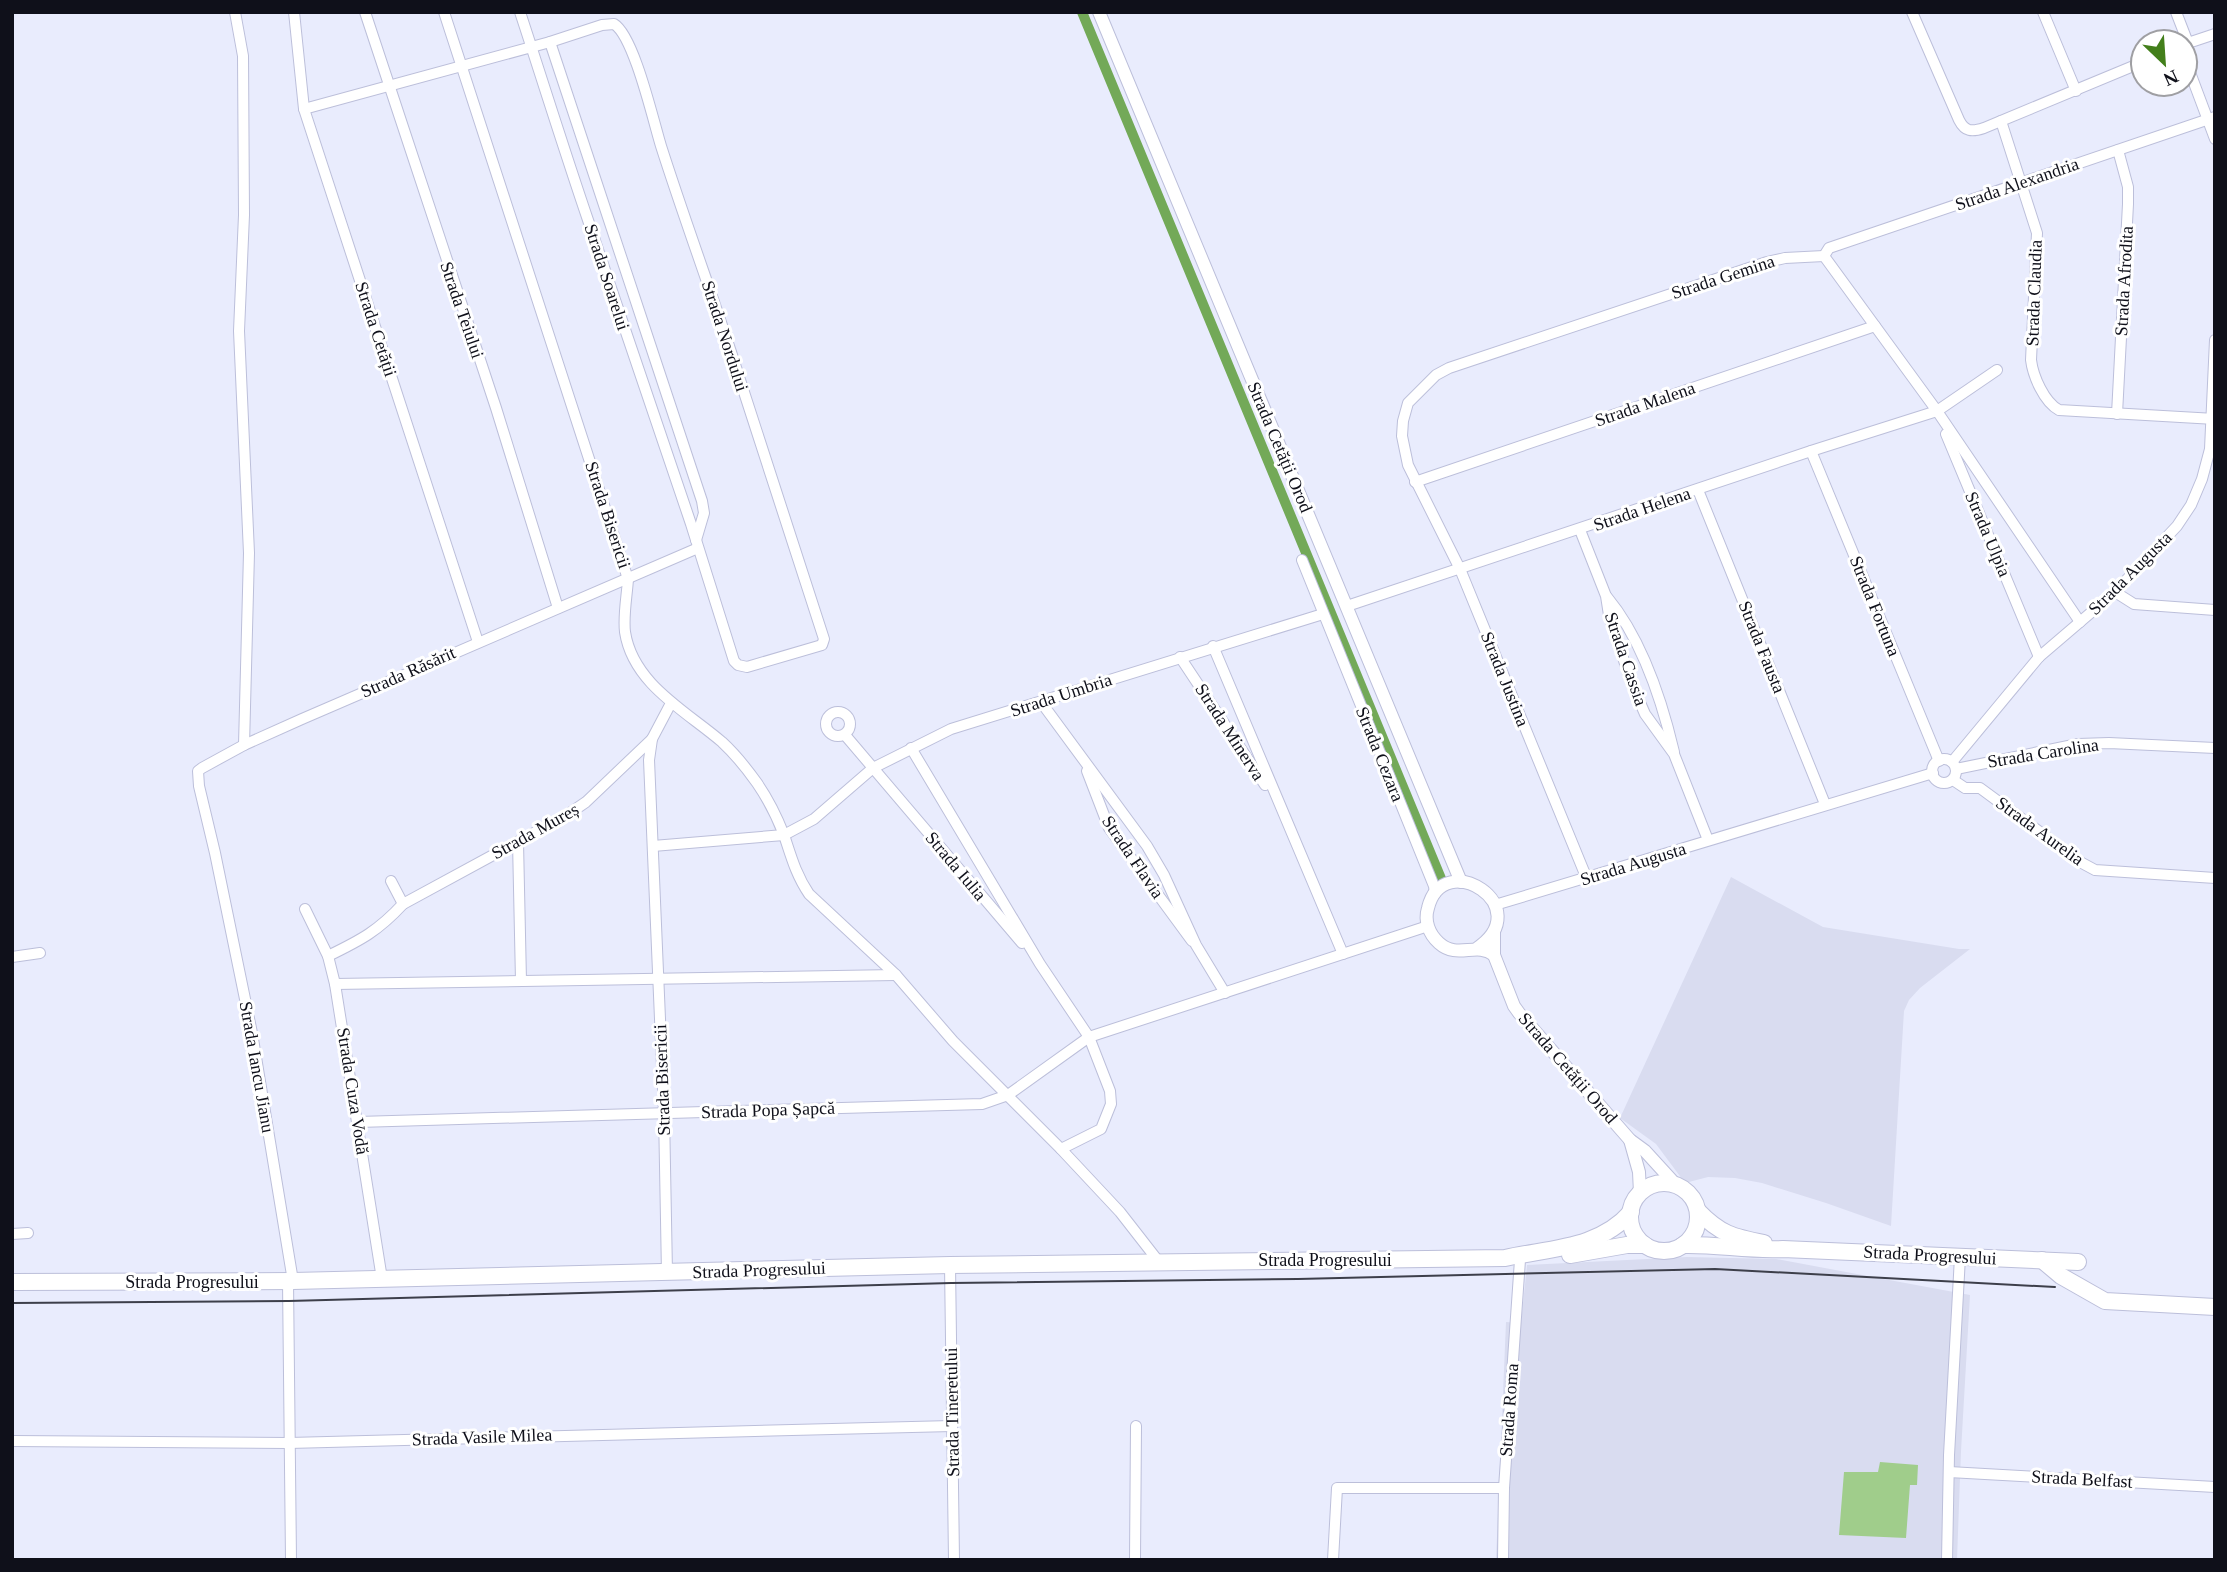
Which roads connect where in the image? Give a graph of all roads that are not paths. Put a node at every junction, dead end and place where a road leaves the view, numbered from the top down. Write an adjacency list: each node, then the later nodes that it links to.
1 (235, 12): 55 (street)
2 (294, 12): 16 (street, Strada Cetății)
3 (365, 12): 13 (street, Strada Teiului)
4 (444, 12): 11 (street, Strada Bisericii)
5 (520, 12): 10 (street, Strada Soarelui)
6 (1099, 12): 41 (street, Strada Cetății Orod)
7 (1912, 12): 18 (street)
8 (2043, 12): 15 (street)
9 (550, 42): 10 (street, Strada Nordului); 22 (street, Strada Soarelui); 50 (street, Strada Nordului)
10 (531, 46): 11 (street, Strada Nordului); 23 (street, Strada Soarelui)
11 (462, 64): 13 (street, Strada Nordului); 38 (street, Strada Bisericii)
12 (2129, 68): 15 (street)
13 (389, 86): 16 (street, Strada Nordului); 42 (street, Strada Teiului)
14 (2199, 90): 17 (street)
15 (2076, 91): 18 (street)
16 (304, 109): 46 (street, Strada Cetății)
17 (2212, 118): 19 (street); 20 (street, Strada Alexandria)
18 (2001, 121): 21 (street)
19 (2215, 139)
20 (2118, 150): 21 (street, Strada Alexandria); 29 (street, Strada Afrodita)
21 (2021, 183): 24 (street, Strada Alexandria); 29 (street, Strada Claudia)
22 (608, 216): 23 (street); 35 (street, Strada Soarelui)
23 (589, 223): 35 (street, Strada Soarelui)
24 (1824, 256): 25 (street); 32 (street, Strada Gemina)
25 (1874, 326): 28 (street); 32 (street, Strada Malena)
26 (2215, 340): 30 (street, Strada Augusta)
27 (1997, 370): 28 (street, Strada Helena)
28 (1937, 411): 31 (street, Strada Helena); 45 (street); 49 (street, Strada Ulpia)
29 (2117, 414): 30 (street, Strada Claudia)
30 (2213, 419): 39 (street, Strada Augusta)
31 (1811, 451): 33 (street, Strada Helena); 60 (street, Strada Fortuna)
32 (1415, 482): 37 (street, Strada Justina)
33 (1698, 489): 34 (street, Strada Helena); 64 (street, Strada Fausta)
34 (1580, 530): 37 (street, Strada Helena); 40 (street, Strada Cassia)
35 (697, 544): 38 (street, Strada Răsărit); 50 (street, Strada Soarelui)
36 (1302, 560): 44 (street, Strada Cezara)
37 (1460, 569): 41 (street, Strada Helena); 72 (street, Strada Justina)
38 (628, 579): 42 (street, Strada Răsărit); 52 (street, Strada Bisericii)
39 (2115, 592): 43 (street); 45 (street, Strada Augusta)
40 (1606, 596): 58 (street, Strada Cassia); 58 (street, Strada Cassia)
41 (1347, 607): 74 (street, Strada Cetății Orod)
42 (558, 608): 46 (street, Strada Răsărit)
43 (2215, 610)
44 (1323, 614): 47 (street); 75 (street, Strada Cezara)
45 (2080, 622): 49 (street, Strada Augusta)
46 (478, 642): 55 (street, Strada Răsărit)
47 (1213, 646): 48 (street, Strada Umbria); 65 (street, Strada Minerva)
48 (1180, 657): 51 (street, Strada Umbria); 65 (street, Strada Minerva)
49 (2039, 657): 62 (street, Strada Augusta)
50 (734, 661)
51 (1041, 702): 56 (street, Strada Umbria); 59 (street, Strada Flavia)
52 (671, 703): 54 (street, Strada Bisericii); 66 (street)
53 (845, 735): 61 (street, Strada Iulia)
54 (652, 738): 68 (street, Strada Mureș); 69 (street, Strada Bisericii)
55 (244, 745): 70 (street, Strada Răsărit)
56 (911, 748): 61 (street, Strada Umbria); 88 (street, Strada Iulia)
57 (2215, 748): 62 (street, Strada Carolina)
58 (1674, 754): 67 (street, Strada Cassia)
59 (1084, 761): 81 (street, Strada Flavia); 81 (street, Strada Flavia)
60 (1939, 761): 62 (street); 63 (street)
61 (873, 768): 66 (street, Strada Umbria); 88 (street, Strada Iulia)
62 (1953, 770): 63 (street); 71 (street, Strada Aurelia)
63 (1933, 773): 64 (street, Strada Augusta)
64 (1825, 804): 67 (street, Strada Augusta)
65 (1280, 808): 84 (street, Strada Minerva)
66 (783, 835): 69 (street); 89 (street)
67 (1708, 840): 72 (street, Strada Augusta)
68 (518, 842): 76 (street, Strada Mureș); 91 (street)
69 (653, 846): 90 (street, Strada Bisericii)
70 (215, 853): 117 (street, Strada Iancu Jianu)
71 (2215, 878)
72 (1587, 879): 77 (street, Strada Augusta)
73 (391, 881): 76 (street)
74 (1461, 882): 75 (street); 77 (street)
75 (1435, 894): 79 (street)
76 (403, 904): 85 (street, Strada Mureș)
77 (1495, 905): 80 (street, Strada Cetății Orod)
78 (305, 909): 85 (street, Strada Cuza Vodă)
79 (1428, 926): 82 (street); 84 (street)
80 (1494, 932): 82 (street); 86 (street, Strada Cetății Orod)
81 (1196, 945): 93 (street, Strada Flavia)
82 (1476, 949): 86 (street)
83 (40, 953): 87 (street)
84 (1343, 954): 93 (street)
85 (328, 956): 92 (street, Strada Cuza Vodă)
86 (1494, 956): 98 (street, Strada Cetății Orod)
87 (12, 957)
88 (1040, 964): 94 (street, Strada Iulia)
89 (896, 975): 90 (street); 95 (street)
90 (659, 979): 91 (street); 96 (street, Strada Bisericii)
91 (521, 981): 92 (street)
92 (335, 984): 97 (street, Strada Cuza Vodă)
93 (1225, 993): 94 (street)
94 (1089, 1037): 95 (street); 99 (street, Strada Iulia)
95 (1009, 1096): 96 (street, Strada Popa Șapcă); 99 (street)
96 (664, 1113): 97 (street, Strada Popa Șapcă); 115 (street, Strada Bisericii)
97 (358, 1122): 116 (street, Strada Cuza Vodă)
98 (1630, 1140): 100 (street, Strada Cetății Orod); 101 (street, Strada Cetății Orod)
99 (1061, 1149): 112 (street)
100 (1676, 1186): 101 (main road); 102 (main road)
101 (1640, 1193): 103 (main road)
102 (1698, 1211): 107 (main road); 108 (main road, Strada Progresului)
103 (1631, 1212): 106 (main road); 110 (main road, Strada Progresului)
104 (28, 1233): 105 (street)
105 (12, 1234)
106 (1645, 1245): 107 (main road); 110 (main road, Strada Progresului)
107 (1684, 1245): 108 (main road, Strada Progresului)
108 (1783, 1249): 109 (main road, Strada Progresului)
109 (1960, 1257): 111 (main road, Strada Progresului); 124 (street)
110 (1512, 1259): 112 (main road, Strada Progresului); 126 (street, Strada Roma)
111 (2042, 1260): 113 (main road, Strada Progresului); 119 (main road)
112 (1158, 1262): 114 (main road, Strada Progresului)
113 (2078, 1262)
114 (950, 1265): 115 (main road, Strada Progresului); 120 (street, Strada Tineretului)
115 (667, 1273): 116 (main road, Strada Progresului)
116 (382, 1279): 117 (main road, Strada Progresului)
117 (290, 1281): 118 (main road, Strada Progresului); 123 (street, Strada Iancu Jianu)
118 (12, 1282)
119 (2215, 1307)
120 (952, 1426): 123 (street, Strada Vasile Milea); 128 (street, Strada Tineretului)
121 (1136, 1426): 129 (street)
122 (12, 1441): 123 (street, Strada Vasile Milea)
123 (289, 1443): 127 (street, Strada Iancu Jianu)
124 (1949, 1472): 125 (street, Strada Belfast); 132 (street)
125 (2215, 1487)
126 (1504, 1488): 130 (street); 131 (street, Strada Roma)
127 (291, 1560)
128 (954, 1560)
129 (1135, 1560)
130 (1333, 1560)
131 (1503, 1560)
132 (1947, 1560)

